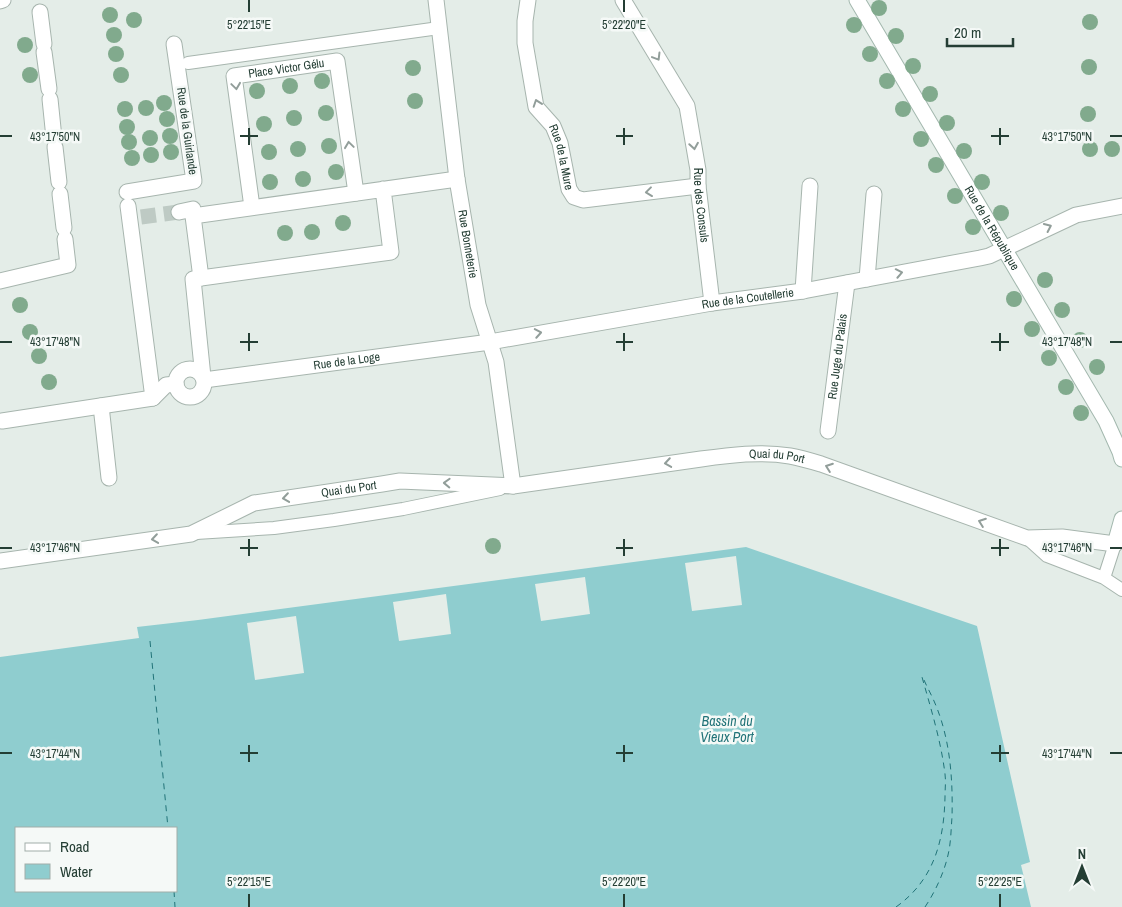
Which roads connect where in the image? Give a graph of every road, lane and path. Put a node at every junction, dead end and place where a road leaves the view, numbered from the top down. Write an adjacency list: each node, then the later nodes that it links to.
1 (436, 0): 6 (street, Rue Bonneterie)
2 (528, 0): 10 (street, Rue de la Mure, one-way to 2)
3 (623, 0): 10 (street, Rue des Consuls, one-way to 10)
4 (857, 0): 17 (street, Rue de la République)
5 (40, 12): 20 (street)
6 (439, 28): 8 (lane); 9 (street, Rue Bonneterie)
7 (174, 44): 8 (street, Rue de la Guirlande)
8 (183, 64): 27 (street, Rue de la Guirlande)
9 (457, 179): 12 (street); 24 (street, Rue Bonneterie)
10 (698, 186): 23 (street, Rue des Consuls)
11 (810, 186): 22 (street)
12 (383, 189): 13 (street); 18 (street)
13 (356, 193): 16 (street); 16 (street, Place Victor Gélu, one-way to 16)
14 (874, 194): 19 (street)
15 (1122, 206): 17 (street, Rue de la Coutellerie, one-way to 15)
16 (252, 207): 18 (street)
17 (1004, 248): 19 (street, Rue de la Coutellerie, one-way to 17); 31 (street, Rue de la République)
18 (202, 278): 25 (street)
19 (867, 279): 21 (street, Rue de la Coutellerie)
20 (0, 281)
21 (847, 283): 22 (street, Rue de la Coutellerie); 30 (street, Rue Juge du Palais)
22 (803, 291): 23 (street, Rue de la Coutellerie)
23 (712, 303): 24 (street, Rue de la Coutellerie, one-way to 23)
24 (490, 342): 25 (street, Rue de la Loge); 33 (street, Rue Bonneterie)
25 (204, 378): 26 (street, Rue de la Loge); 26 (street)
26 (176, 384): 27 (street, Rue de la Loge)
27 (153, 398): 28 (street, Rue de la Loge)
28 (101, 406): 29 (street, Rue de la Loge); 32 (street)
29 (2, 421)
30 (828, 431)
31 (1122, 459)
32 (109, 478)
33 (513, 486): 35 (lane, Quai du Port); 35 (street, Quai du Port, one-way to 35); 36 (street, Quai du Port, one-way to 33)
34 (1122, 519): 37 (street)
35 (191, 534): 38 (street, Quai du Port, one-way to 38)
36 (1028, 538): 37 (street, Quai du Port); 39 (lane, Quai du Port)
37 (1120, 547): 39 (lane)
38 (0, 561)
39 (1104, 578): 40 (lane, Quai du Port)
40 (1122, 590)

